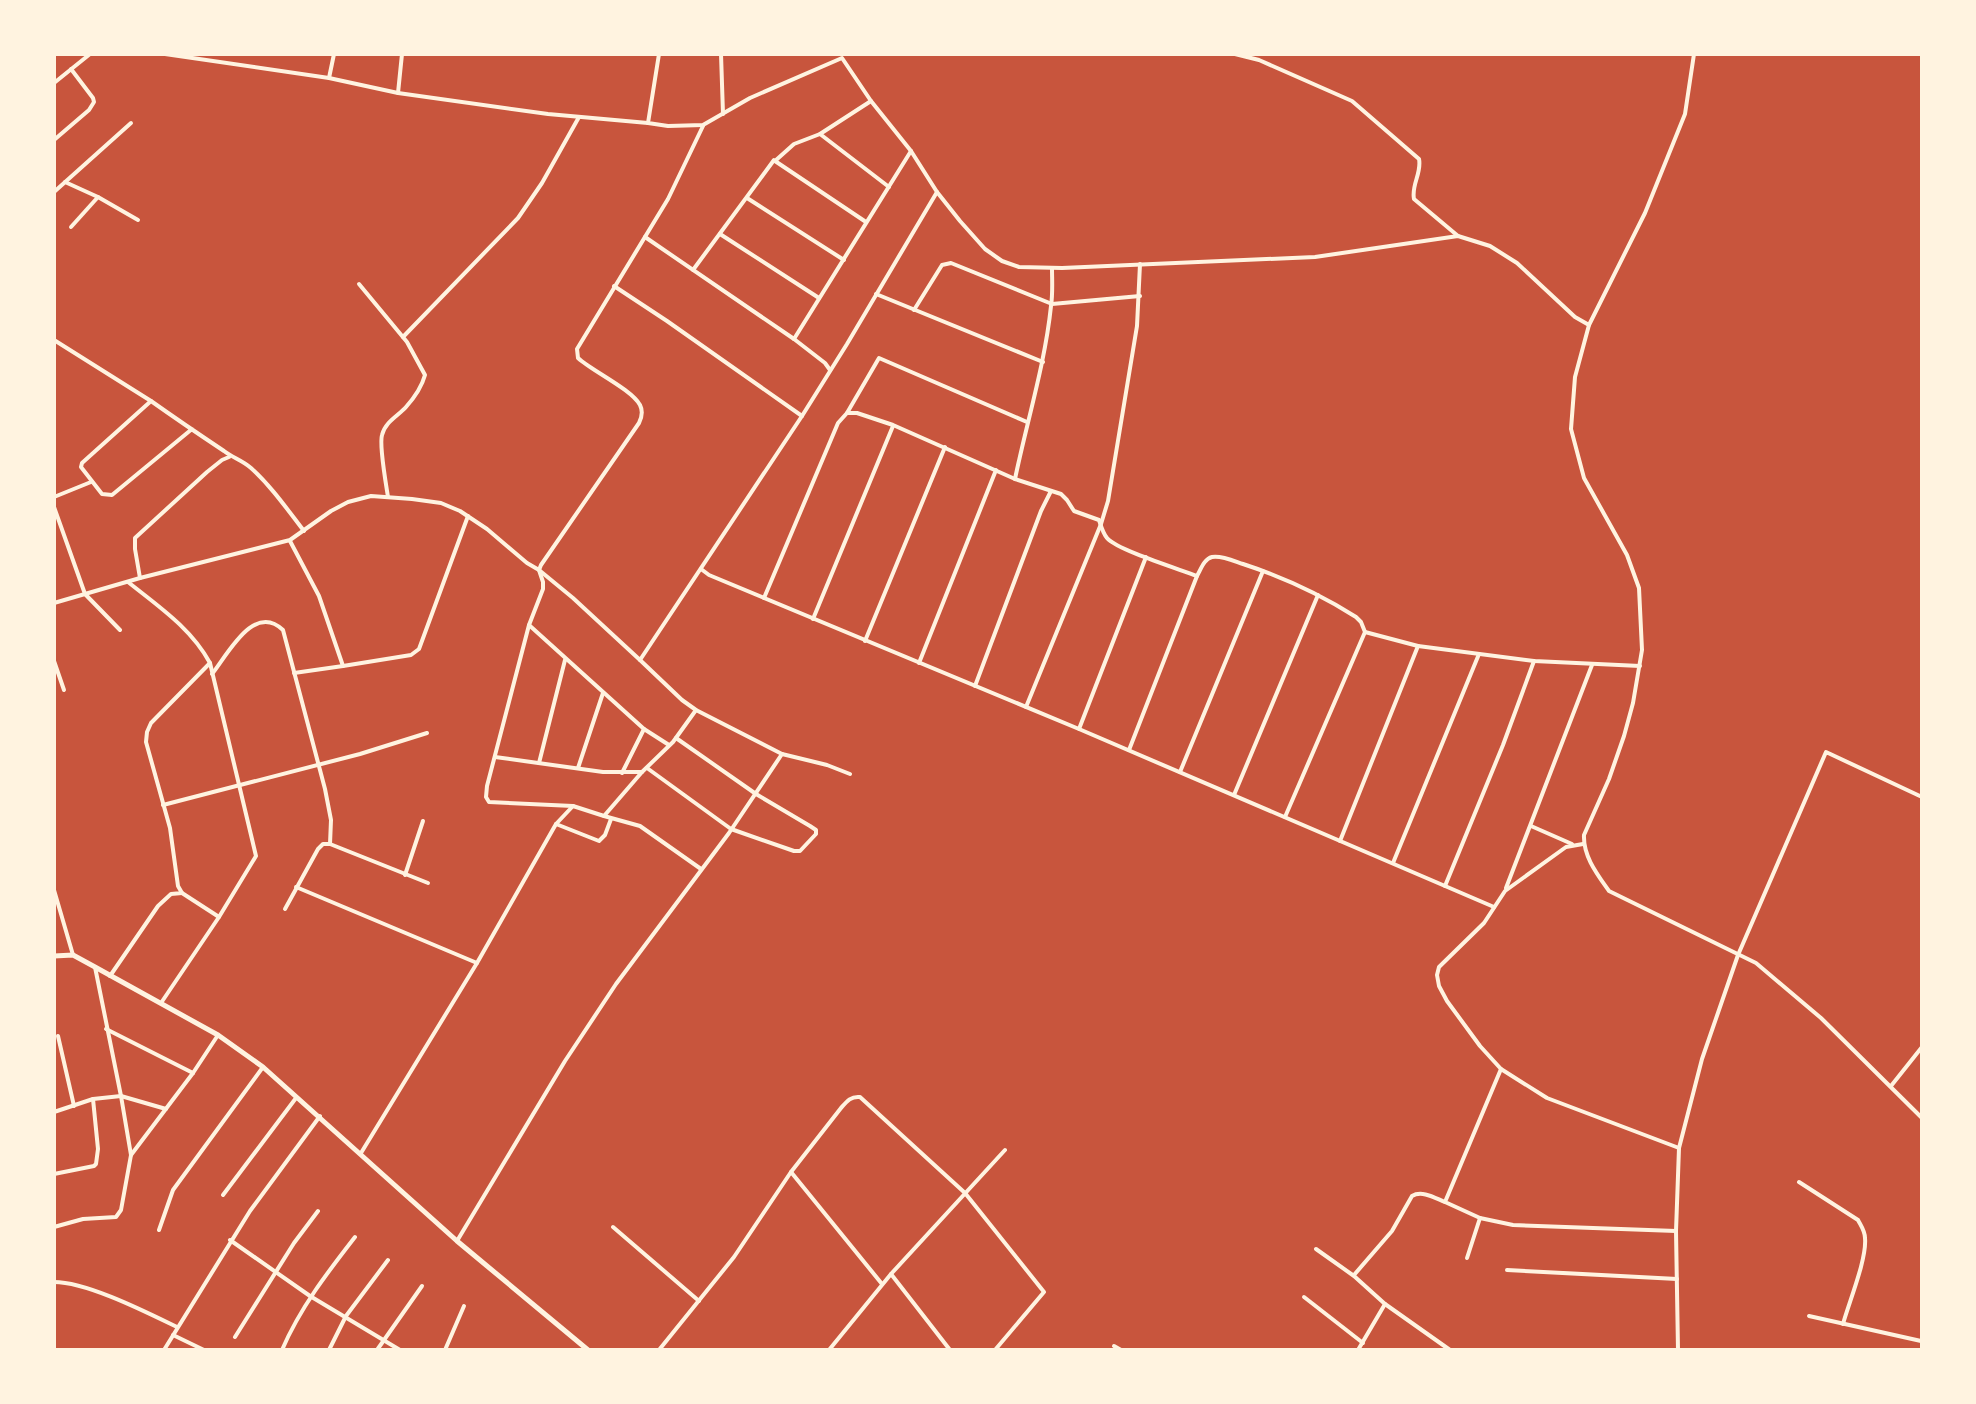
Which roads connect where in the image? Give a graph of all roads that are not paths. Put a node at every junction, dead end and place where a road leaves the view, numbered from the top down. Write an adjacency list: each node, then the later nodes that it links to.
1 (90, 54): 10 (street)
2 (165, 54): 11 (street)
3 (334, 54): 11 (street)
4 (402, 54): 13 (street)
5 (659, 54): 18 (street)
6 (721, 54): 15 (street)
7 (1235, 54): 34 (street)
8 (1694, 54): 47 (street)
9 (842, 56): 14 (street); 15 (street)
10 (71, 69): 12 (street); 21 (street)
11 (329, 78): 13 (street)
12 (54, 83)
13 (398, 93): 16 (street)
14 (871, 101): 20 (street); 22 (street)
15 (723, 114): 19 (street)
16 (579, 117): 18 (street); 48 (street)
17 (131, 123): 24 (street)
18 (648, 123): 19 (street)
19 (703, 125): 35 (street)
20 (820, 134): 23 (street); 25 (street)
21 (54, 140)
22 (911, 151): 25 (street); 27 (street)
23 (775, 161): 29 (street); 31 (street)
24 (65, 182): 26 (street); 28 (street)
25 (889, 187): 31 (street)
26 (54, 192)
27 (937, 192): 38 (street); 42 (street)
28 (98, 197): 30 (street); 32 (street)
29 (747, 198): 33 (street); 36 (street)
30 (138, 220)
31 (867, 223): 36 (street)
32 (71, 227)
33 (720, 234): 39 (street); 44 (street)
34 (1458, 236): 37 (street); 47 (street)
35 (645, 237): 39 (street); 41 (street)
36 (844, 260): 44 (street)
37 (1140, 264): 38 (street); 43 (street)
38 (1052, 268): 45 (street)
39 (693, 270): 49 (street)
40 (359, 284): 48 (street)
41 (614, 286): 55 (street); 74 (street)
42 (876, 294): 46 (street); 52 (street)
43 (1140, 296): 45 (street); 69 (street)
44 (820, 298): 49 (street)
45 (1052, 304): 46 (street); 51 (street)
46 (914, 310): 51 (street)
47 (1589, 325): 98 (street)
48 (403, 337): 66 (street)
49 (794, 339): 52 (street)
50 (54, 340): 53 (street)
51 (1043, 362): 56 (street)
52 (830, 370): 55 (street)
53 (151, 401): 58 (street); 63 (street)
54 (847, 413): 56 (street); 57 (street); 81 (street)
55 (802, 416): 73 (street)
56 (1027, 422): 62 (street)
57 (893, 425): 59 (street); 83 (street)
58 (192, 429): 60 (street); 63 (street)
59 (945, 447): 61 (street); 87 (street)
60 (232, 456): 70 (street); 77 (street)
61 (996, 470): 62 (street); 95 (street)
62 (1015, 479): 64 (street)
63 (91, 482): 65 (street)
64 (1051, 491): 69 (street); 101 (street)
65 (54, 497)
66 (388, 497): 68 (street); 70 (street)
67 (54, 507): 79 (street)
68 (468, 516): 74 (street); 97 (street)
69 (1101, 524): 72 (street); 104 (street)
70 (304, 531): 71 (street)
71 (290, 540): 77 (street); 97 (street)
72 (1146, 557): 76 (street); 107 (street)
73 (701, 569): 81 (street); 91 (street)
74 (539, 570): 84 (street); 91 (street)
75 (1263, 571): 76 (street); 80 (street); 118 (street)
76 (1197, 576): 111 (street)
77 (140, 578): 78 (street)
78 (128, 582): 79 (street); 94 (street)
79 (85, 594): 82 (street); 85 (street)
80 (1318, 595): 86 (street); 123 (street)
81 (764, 598): 83 (street)
82 (54, 603)
83 (813, 619): 87 (street)
84 (529, 625): 90 (street); 113 (street)
85 (120, 630)
86 (1365, 632): 88 (street); 128 (street)
87 (865, 641): 95 (street)
88 (1418, 646): 89 (street); 134 (street)
89 (1479, 654): 93 (street); 138 (street)
90 (565, 660): 103 (street); 114 (street)
91 (640, 660): 105 (street)
92 (54, 661): 102 (street)
93 (1534, 661): 96 (street); 142 (street)
94 (210, 663): 100 (street); 125 (street)
95 (919, 663): 101 (street)
96 (1592, 664): 98 (street); 132 (street)
97 (343, 666): 99 (street)
98 (1640, 666): 136 (street)
99 (294, 673): 100 (street); 115 (street)
100 (212, 674): 121 (street)
101 (975, 686): 104 (street)
102 (64, 690)
103 (603, 693): 106 (street); 116 (street)
104 (1026, 707): 107 (street)
105 (696, 710): 109 (street); 112 (street)
106 (644, 729): 110 (street); 119 (street)
107 (1079, 729): 111 (street)
108 (427, 733): 115 (street)
109 (676, 738): 110 (street); 122 (street)
110 (669, 745): 117 (street)
111 (1129, 750): 118 (street)
112 (782, 754): 120 (street); 122 (street)
113 (495, 757): 114 (street); 126 (street)
114 (539, 763): 116 (street)
115 (318, 765): 121 (street); 135 (street)
116 (578, 768): 119 (street)
117 (644, 770): 119 (street); 127 (street); 133 (street)
118 (1180, 772): 123 (street)
119 (622, 773)
120 (850, 774)
121 (238, 787): 125 (street); 149 (street)
122 (756, 794): 133 (street); 133 (street)
123 (1234, 795): 128 (street)
124 (1922, 797): 151 (street)
125 (163, 805): 146 (street)
126 (573, 806): 127 (street); 131 (street)
127 (604, 816): 129 (street)
128 (1285, 817): 134 (street)
129 (611, 819): 131 (street); 139 (street)
130 (423, 821): 140 (street)
131 (556, 824): 153 (street)
132 (1531, 826): 137 (street); 145 (street)
133 (731, 829): 139 (street)
134 (1340, 841): 138 (street)
135 (330, 844): 140 (street); 143 (street)
136 (1583, 844): 137 (street); 151 (street)
137 (1574, 845): 145 (street)
138 (1393, 863): 142 (street)
139 (701, 869): 191 (street)
140 (405, 875): 141 (street)
141 (428, 883)
142 (1445, 886): 147 (street)
143 (296, 887): 148 (street); 153 (street)
144 (54, 890): 150 (street)
145 (1505, 891): 147 (street)
146 (182, 893): 149 (street); 155 (street)
147 (1494, 907): 162 (street)
148 (285, 909)
149 (219, 917): 156 (street)
150 (73, 955): 152 (street); 154 (street)
151 (1738, 955): 164 (street); 173 (street)
152 (54, 956)
153 (477, 963): 175 (street)
154 (95, 967): 155 (street); 157 (street)
155 (110, 976): 156 (street)
156 (161, 1003): 158 (street)
157 (106, 1029): 163 (street); 165 (street)
158 (218, 1035): 161 (street); 163 (street)
159 (58, 1036): 168 (street)
160 (1922, 1047): 164 (street)
161 (263, 1067): 166 (street); 187 (street)
162 (1501, 1069): 173 (street); 182 (street)
163 (193, 1073): 169 (street)
164 (1891, 1086): 172 (street)
165 (121, 1096): 167 (street); 169 (street); 176 (street)
166 (296, 1097): 171 (street); 181 (street)
167 (93, 1099): 168 (street); 178 (street)
168 (74, 1106): 170 (street)
169 (166, 1109): 176 (street)
170 (54, 1112)
171 (320, 1116): 175 (street); 190 (street)
172 (1922, 1118)
173 (1679, 1148): 188 (street)
174 (1005, 1150): 180 (street)
175 (361, 1153): 191 (street)
176 (131, 1155): 185 (street)
177 (791, 1172): 180 (street); 201 (street); 205 (street)
178 (54, 1174)
179 (1799, 1182): 210 (street)
180 (965, 1193): 197 (street); 231 (street)
181 (223, 1195)
182 (1445, 1202): 184 (street); 198 (street)
183 (318, 1211): 196 (street)
184 (1480, 1218): 188 (street); 193 (street)
185 (54, 1227)
186 (613, 1227): 205 (street)
187 (159, 1230)
188 (1676, 1231): 199 (street)
189 (355, 1237): 203 (street)
190 (230, 1240): 196 (street); 211 (street)
191 (457, 1241): 217 (street)
192 (1316, 1249): 198 (street)
193 (1467, 1258)
194 (388, 1260): 208 (street)
195 (1507, 1270): 199 (street)
196 (276, 1271): 203 (street); 213 (street)
197 (891, 1274): 201 (street); 230 (street)
198 (1354, 1276): 206 (street)
199 (1677, 1279): 235 (street)
200 (54, 1282): 211 (street)
201 (882, 1284): 229 (street)
202 (422, 1286): 214 (street)
203 (310, 1296): 208 (street); 221 (street)
204 (1304, 1297): 216 (street)
205 (699, 1301): 228 (street)
206 (1385, 1304): 216 (street); 234 (street)
207 (464, 1306): 225 (street)
208 (346, 1316): 214 (street); 222 (street)
209 (1809, 1316): 210 (street)
210 (1843, 1324): 215 (street)
211 (177, 1327): 212 (street)
212 (173, 1335): 219 (street); 220 (street)
213 (235, 1337)
214 (383, 1340): 223 (street); 224 (street)
215 (1922, 1340): 236 (street)
216 (1363, 1343): 233 (street)
217 (581, 1344): 226 (street); 227 (street)
218 (1114, 1346): 232 (street)
219 (164, 1350)
220 (204, 1350)
221 (282, 1350)
222 (329, 1350)
223 (377, 1350)
224 (400, 1350)
225 (445, 1350)
226 (576, 1350)
227 (588, 1350)
228 (659, 1350)
229 (829, 1350)
230 (950, 1350)
231 (995, 1350)
232 (1121, 1350)
233 (1358, 1350)
234 (1450, 1350)
235 (1678, 1350)
236 (1918, 1350)

